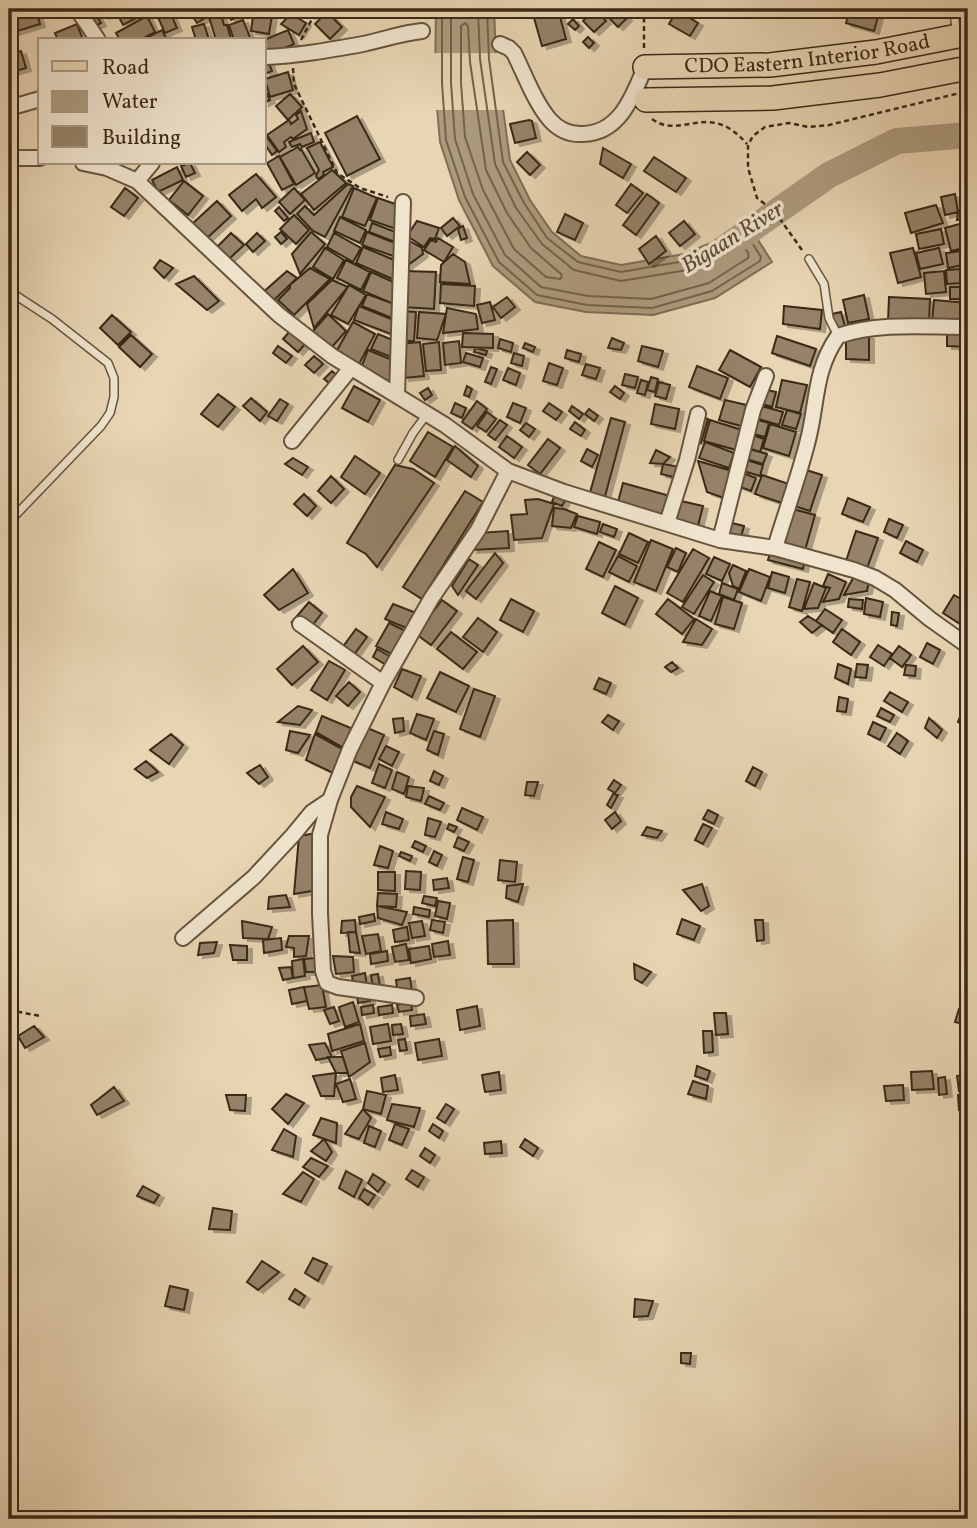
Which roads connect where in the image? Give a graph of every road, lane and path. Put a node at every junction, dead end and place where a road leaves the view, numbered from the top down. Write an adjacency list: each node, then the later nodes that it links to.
1 (77, 9): 8 (street)
2 (328, 9): 10 (path)
3 (644, 9): 5 (path)
4 (954, 9): 7 (lane)
5 (645, 27)
6 (422, 31): 10 (street)
7 (962, 36): 12 (main road, CDO Eastern Interior Road)
8 (97, 38)
9 (500, 44): 12 (street)
10 (292, 56): 11 (street); 24 (path)
11 (266, 57)
12 (645, 67)
13 (968, 68): 16 (main road, CDO Eastern Interior Road)
14 (968, 91): 18 (path)
15 (38, 100): 17 (street)
16 (646, 100): 18 (path)
17 (9, 108)
18 (748, 145): 25 (path)
19 (9, 158): 20 (street)
20 (38, 158)
21 (87, 164): 23 (street)
22 (151, 164): 23 (street)
23 (137, 181): 29 (street)
24 (403, 202): 31 (street)
25 (809, 258): 28 (lane)
26 (9, 291): 37 (lane)
27 (968, 327): 28 (street)
28 (838, 336): 40 (street)
29 (351, 368): 31 (street); 34 (street)
30 (766, 376): 39 (street)
31 (397, 396): 32 (street)
32 (427, 414): 35 (lane); 36 (street)
33 (698, 414): 38 (street)
34 (292, 441)
35 (398, 460)
36 (508, 471): 38 (street); 43 (street)
37 (9, 522)
38 (667, 523): 39 (street)
39 (720, 540): 40 (street)
40 (775, 548): 42 (street)
41 (300, 624): 43 (street)
42 (968, 646)
43 (383, 683): 44 (street)
44 (330, 800): 45 (street); 46 (street)
45 (183, 938)
46 (416, 998)
47 (9, 1010): 48 (path)
48 (40, 1016)

